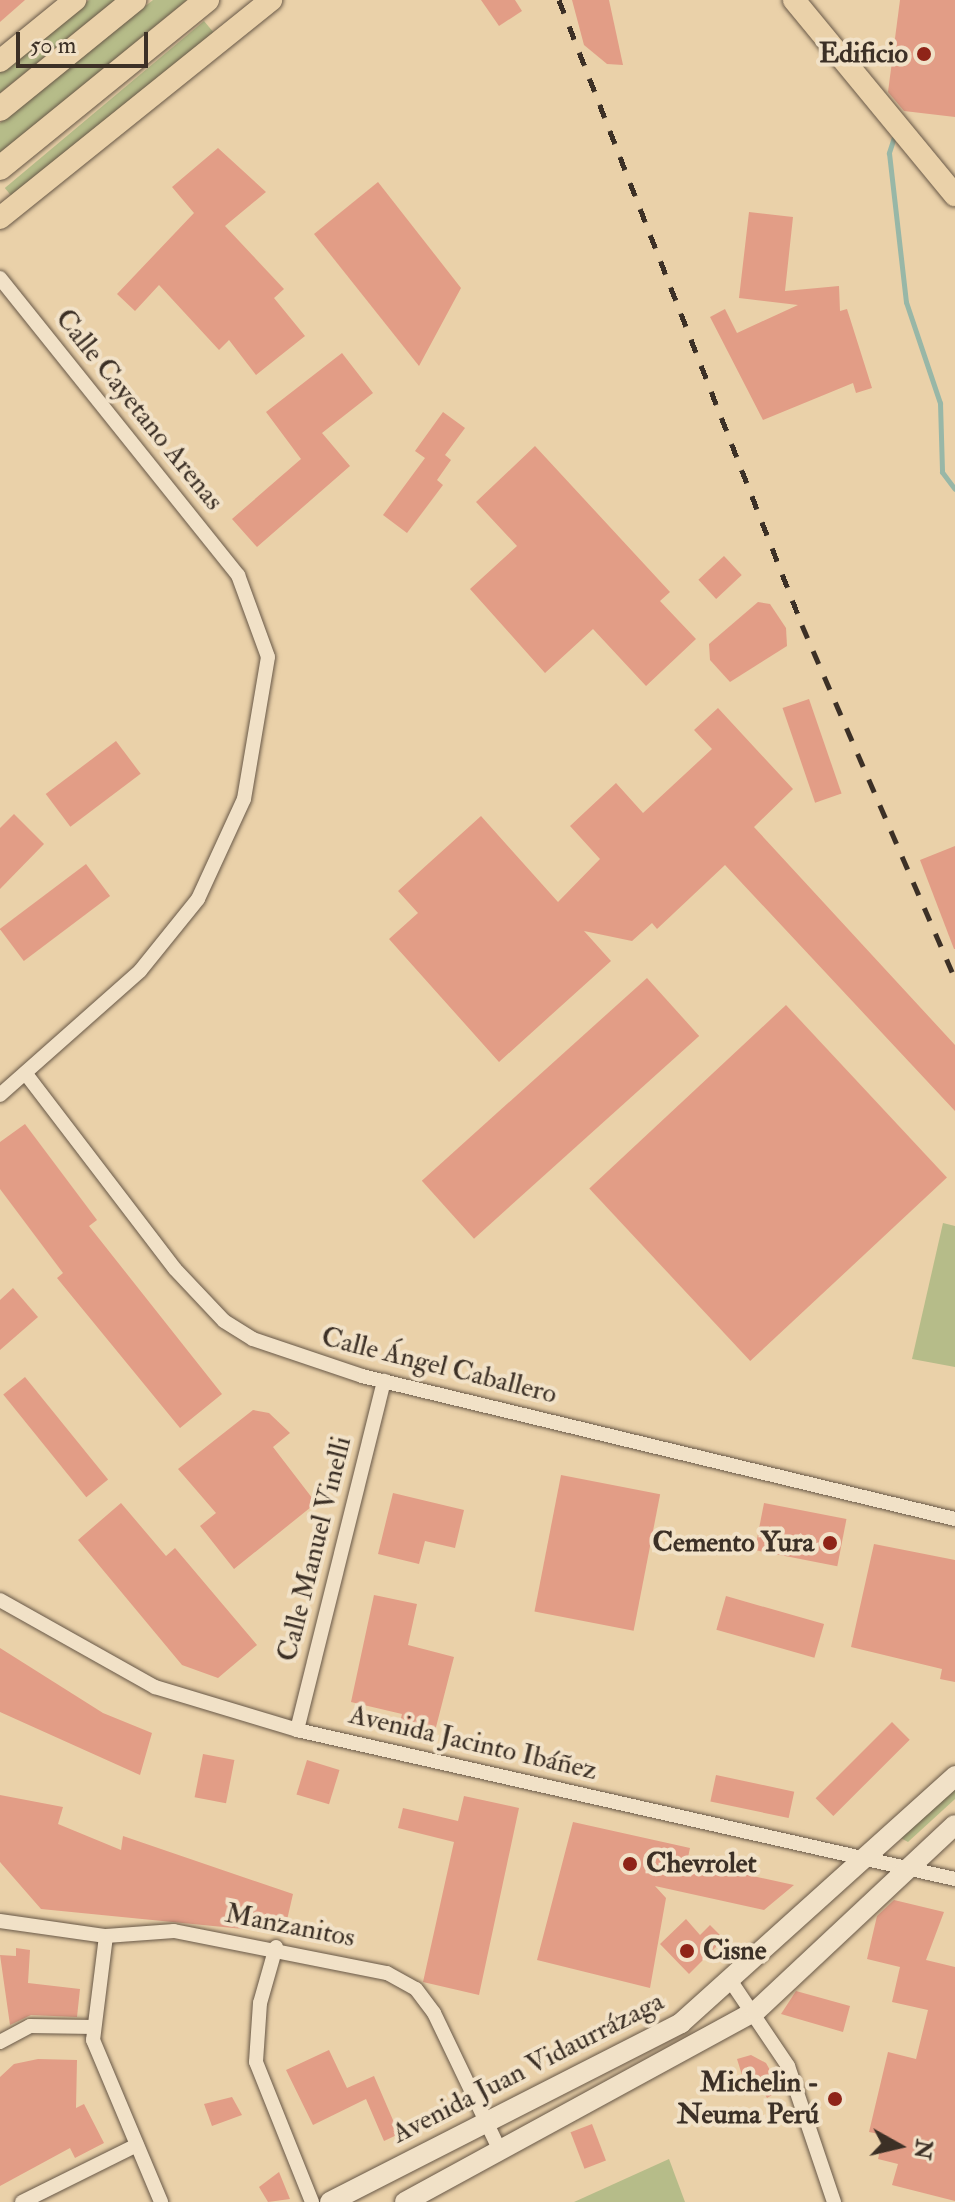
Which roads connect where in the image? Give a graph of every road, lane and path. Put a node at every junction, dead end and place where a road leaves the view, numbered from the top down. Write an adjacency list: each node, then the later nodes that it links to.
1 (75, 0): 6 (main road)
2 (134, 0): 7 (highway)
3 (207, 0): 8 (highway)
4 (271, 0): 10 (main road)
5 (794, 1): 9 (main road)
6 (0, 61)
7 (0, 109)
8 (0, 168)
9 (953, 193)
10 (0, 218)
11 (0, 278): 12 (street, Calle Cayetano Arenas)
12 (26, 1074): 13 (street, Calle Cayetano Arenas); 14 (street, Calle Ángel Caballero)
13 (0, 1095)
14 (384, 1381): 15 (street, Calle Ángel Caballero); 17 (street, Calle Manuel Vinelli)
15 (955, 1519)
16 (0, 1600): 17 (street, Avenida Jacinto Ibáñez)
17 (297, 1730): 20 (street, Avenida Jacinto Ibáñez)
18 (952, 1783): 20 (main road, Avenida Juan Vidaurrázaga)
19 (955, 1825): 21 (main road, Avenida Juan Vidaurrázaga)
20 (864, 1859): 21 (street, Avenida Jacinto Ibáñez); 26 (main road, Avenida Juan Vidaurrázaga)
21 (908, 1869): 22 (street, Avenida Jacinto Ibáñez); 27 (main road, Avenida Juan Vidaurrázaga)
22 (955, 1879)
23 (0, 1921): 24 (street, Manzanitos)
24 (106, 1936): 25 (street, Manzanitos); 28 (street)
25 (276, 1947): 30 (street, Manzanitos); 35 (street)
26 (730, 1980): 27 (street); 30 (main road, Avenida Juan Vidaurrázaga)
27 (756, 2011): 32 (main road, Avenida Juan Vidaurrázaga); 38 (street)
28 (94, 2027): 29 (street); 31 (street)
29 (0, 2042)
30 (489, 2121): 32 (street, Manzanitos); 36 (main road, Avenida Juan Vidaurrázaga)
31 (137, 2145): 33 (street); 34 (street)
32 (500, 2151): 37 (main road, Avenida Juan Vidaurrázaga)
33 (22, 2202)
34 (161, 2202)
35 (312, 2202)
36 (330, 2202)
37 (405, 2202)
38 (834, 2202)

